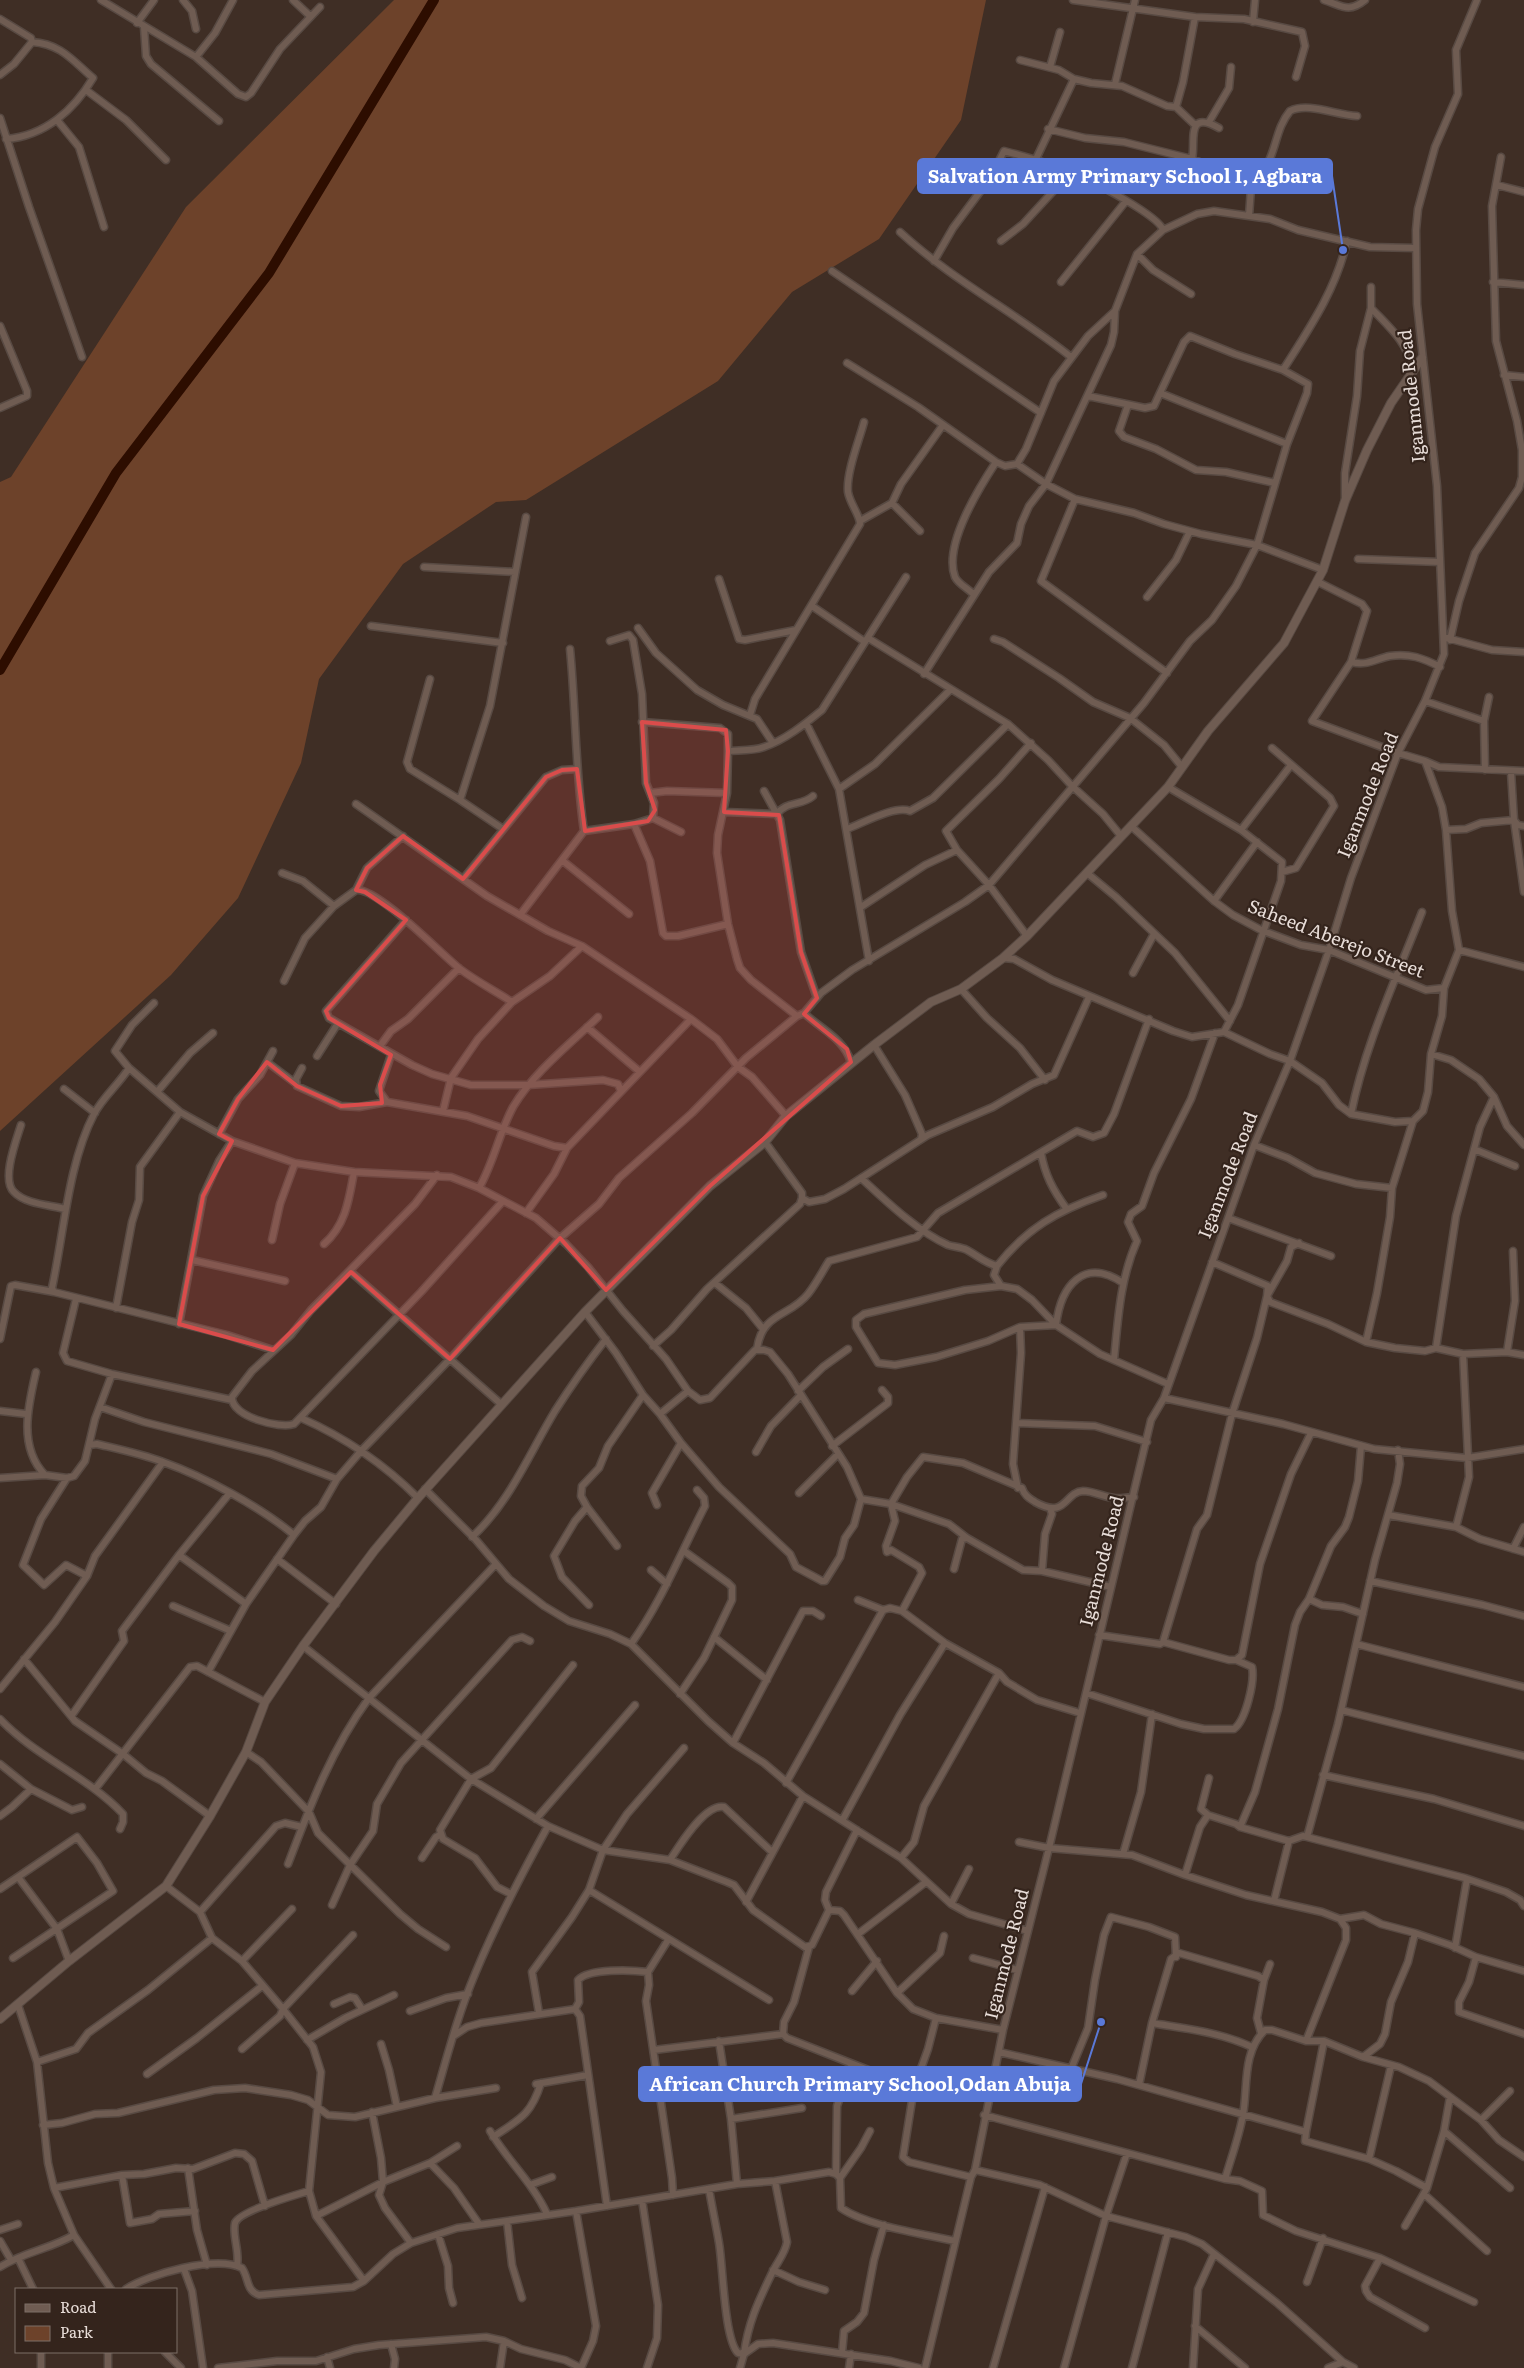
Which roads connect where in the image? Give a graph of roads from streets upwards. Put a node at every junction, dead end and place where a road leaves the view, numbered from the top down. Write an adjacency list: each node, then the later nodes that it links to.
1 (101, 0): 18 (street)
2 (154, 0): 18 (street)
3 (183, 0): 20 (street)
4 (233, 0): 23 (street)
5 (293, 0): 14 (street)
6 (1073, 0): 13 (street)
7 (1135, 0): 13 (street)
8 (1255, 0): 17 (street)
9 (1324, 0): 10 (street)
10 (1366, 0)
11 (1477, 0): 57 (street, Iganmode Road)
12 (320, 7): 14 (street)
13 (1134, 10): 15 (street); 30 (street)
14 (310, 16): 23 (street)
15 (1195, 17): 17 (street); 32 (street)
16 (0, 19): 22 (street)
17 (1254, 22): 28 (street)
18 (137, 23): 19 (street)
19 (144, 27): 23 (street); 36 (street)
20 (196, 28)
21 (1060, 32): 25 (street)
22 (32, 42): 27 (street); 31 (street)
23 (196, 57)
24 (1020, 60): 25 (street)
25 (1050, 67): 29 (street)
26 (1231, 67): 37 (street)
27 (0, 76)
28 (1296, 77)
29 (1074, 79): 30 (street); 40 (street)
30 (1115, 84): 32 (street)
31 (86, 90): 35 (street); 44 (street)
32 (1176, 107): 38 (street)
33 (1357, 116): 47 (street)
34 (0, 118): 41 (street)
35 (57, 120): 41 (street); 52 (street)
36 (219, 121)
37 (1210, 122): 38 (street); 39 (street)
38 (1196, 126): 43 (street)
39 (1219, 128)
40 (1048, 129): 43 (street); 45 (street)
41 (6, 139): 70 (street)
42 (1501, 157): 48 (street)
43 (1192, 159): 47 (street)
44 (166, 160)
45 (1035, 160): 46 (street); 59 (street)
46 (1071, 172): 50 (street); 55 (street)
47 (1252, 174): 51 (street)
48 (1497, 185): 49 (street); 62 (street)
49 (1524, 192)
50 (1126, 201): 53 (street); 61 (street)
51 (1249, 216): 53 (street); 56 (street)
52 (104, 227)
53 (1163, 230): 58 (street)
54 (900, 232): 59 (street)
55 (1001, 241)
56 (1347, 241): 57 (street); 74 (street)
57 (1415, 248): 72 (street, Iganmode Road)
58 (1137, 254): 65 (street); 67 (street)
59 (934, 260): 71 (street)
60 (832, 271): 82 (street)
61 (1061, 282)
62 (1493, 282): 63 (street); 76 (street)
63 (1524, 285)
64 (1371, 287): 66 (street)
65 (1191, 294)
66 (1371, 308): 75 (street); 91 (street)
67 (1115, 311): 71 (street); 79 (street)
68 (0, 326): 69 (street)
69 (1, 334): 81 (street)
70 (82, 357)
71 (1071, 357): 82 (street)
72 (1422, 358): 75 (street); 99 (street, Iganmode Road)
73 (847, 363): 84 (street)
74 (1283, 370): 78 (street); 85 (street)
75 (1414, 370): 91 (street)
76 (1504, 375): 77 (street); 112 (street)
77 (1524, 377)
78 (1160, 393): 80 (street); 85 (street)
79 (1088, 396): 80 (street); 89 (street)
80 (1128, 405): 88 (street)
81 (0, 408)
82 (1041, 413): 87 (street)
83 (864, 422): 94 (street)
84 (943, 425): 86 (street); 92 (street)
85 (1287, 444): 88 (street)
86 (996, 462): 87 (street); 106 (street)
87 (1017, 464): 89 (street)
88 (1275, 483): 97 (street)
89 (1046, 484): 90 (street); 106 (street)
90 (1074, 499): 96 (street); 121 (street)
91 (1345, 501): 101 (street)
92 (892, 503): 94 (street); 95 (street)
93 (526, 517): 102 (street)
94 (860, 521): 108 (street)
95 (920, 531)
96 (1190, 531): 97 (street); 107 (street)
97 (1257, 545): 101 (street); 121 (street)
98 (1358, 559): 99 (street)
99 (1440, 562): 112 (street, Iganmode Road)
100 (424, 567): 102 (street)
101 (1324, 570): 105 (street)
102 (515, 572): 116 (street)
103 (906, 577): 114 (street)
104 (719, 579): 111 (street)
105 (1318, 582): 119 (street); 140 (street)
106 (974, 596): 122 (street)
107 (1147, 597)
108 (812, 606): 111 (street); 114 (street)
109 (371, 626): 116 (street)
110 (638, 628): 127 (street)
111 (796, 630): 127 (street)
112 (1447, 638): 118 (street); 120 (street, Iganmode Road)
113 (994, 639): 128 (street)
114 (867, 640): 122 (street); 131 (street)
115 (610, 641): 130 (street)
116 (503, 643): 152 (street)
117 (570, 649): 141 (street)
118 (1524, 652)
119 (1350, 662): 120 (street); 137 (street)
120 (1440, 667): 126 (street, Iganmode Road)
121 (1167, 673): 128 (street)
122 (924, 674): 124 (street)
123 (430, 679): 152 (street)
124 (950, 690): 132 (street); 147 (street)
125 (1488, 697): 129 (street)
126 (1425, 701): 129 (street); 137 (street, Iganmode Road)
127 (750, 715): 133 (street)
128 (1130, 718): 140 (street); 145 (street)
129 (1484, 721): 142 (street)
130 (642, 722): 136 (street); 149 (street)
131 (806, 723): 133 (street); 147 (street)
132 (1008, 724): 134 (street); 162 (street)
133 (773, 743): 136 (street)
134 (1031, 743): 145 (street); 170 (street)
135 (1272, 748): 139 (street)
136 (728, 751): 150 (street)
137 (1398, 753): 138 (street); 193 (street, Iganmode Road)
138 (1425, 761): 142 (street); 164 (street)
139 (1291, 765): 163 (street); 173 (street)
140 (1182, 768): 146 (street)
141 (577, 769): 161 (street); 165 (street)
142 (1485, 770): 143 (street)
143 (1510, 772): 144 (street); 157 (street)
144 (1524, 772)
145 (1072, 786): 168 (street); 178 (street)
146 (1168, 787): 159 (street); 163 (street)
147 (839, 789): 162 (street)
148 (764, 791): 155 (street)
149 (650, 793): 150 (street); 156 (street)
150 (727, 793): 154 (street)
151 (813, 796): 155 (street)
152 (460, 800): 161 (street)
153 (356, 804): 167 (street)
154 (724, 812): 155 (street); 188 (street)
155 (777, 814): 205 (street)
156 (653, 818): 158 (street); 166 (street)
157 (1514, 820): 160 (street); 164 (street); 180 (street)
158 (634, 824): 165 (street); 188 (street)
159 (1131, 826): 168 (street); 181 (street, Saheed Aberejo Street)
160 (1524, 826)
161 (503, 829): 177 (street)
162 (847, 829): 183 (street)
163 (1241, 830): 169 (street)
164 (1446, 830): 194 (street)
165 (584, 831): 171 (street)
166 (681, 832)
167 (403, 836): 177 (street); 179 (street)
168 (1121, 836): 176 (street)
169 (1257, 842): 172 (street); 181 (street)
170 (958, 850): 178 (street); 183 (street)
171 (563, 861): 185 (street); 186 (street)
172 (1282, 862): 173 (street); 174 (street)
173 (1292, 870): 174 (street)
174 (1282, 872): 189 (street)
175 (282, 873): 182 (street)
176 (1087, 873): 190 (street); 191 (street)
177 (462, 879): 186 (street)
178 (989, 884): 191 (street); 196 (street)
179 (356, 890): 182 (street); 187 (street)
180 (1524, 892)
181 (1214, 901): 189 (street, Saheed Aberejo Street)
182 (334, 906): 201 (street)
183 (860, 907): 196 (street)
184 (1422, 912): 200 (street)
185 (629, 914)
186 (520, 915): 192 (street)
187 (406, 920): 198 (street); 214 (street)
188 (728, 924): 209 (street)
189 (1263, 931): 193 (street, Saheed Aberejo Street); 213 (street)
190 (1154, 934): 199 (street); 213 (street)
191 (1027, 936): 195 (street)
192 (582, 946): 206 (street); 211 (street)
193 (1329, 950): 200 (street, Saheed Aberejo Street); 225 (street, Iganmode Road)
194 (1459, 950): 197 (street); 202 (street)
195 (1003, 958): 203 (street); 204 (street)
196 (869, 961): 205 (street)
197 (1524, 967)
198 (459, 968): 206 (street); 220 (street)
199 (1133, 973)
200 (1396, 978): 202 (street, Saheed Aberejo Street); 244 (street)
201 (284, 981)
202 (1444, 988): 222 (street)
203 (961, 989): 219 (street); 233 (street)
204 (1090, 997): 212 (street); 233 (street)
205 (817, 998): 208 (street)
206 (512, 1002): 232 (street)
207 (154, 1004): 229 (street)
208 (804, 1014): 209 (street); 227 (street)
209 (797, 1016): 228 (street)
210 (598, 1017): 215 (street)
211 (691, 1019): 228 (street); 231 (street)
212 (1148, 1019): 218 (street); 257 (street)
213 (1230, 1021): 216 (street)
214 (338, 1022): 220 (street); 224 (street)
215 (587, 1027): 231 (street); 235 (street)
216 (1224, 1032): 218 (street); 225 (street)
217 (213, 1033): 238 (street)
218 (1215, 1034): 285 (street)
219 (874, 1045): 227 (street); 250 (street)
220 (380, 1046): 223 (street)
221 (273, 1051): 226 (street)
222 (1431, 1054): 239 (street); 246 (street)
223 (391, 1055): 232 (street); 240 (street)
224 (317, 1056)
225 (1290, 1060): 244 (street); 253 (street, Iganmode Road)
226 (267, 1062): 234 (street); 249 (street)
227 (851, 1062): 245 (street)
228 (738, 1067): 245 (street); 273 (street)
229 (129, 1068): 238 (street); 243 (street)
230 (302, 1068): 234 (street)
231 (640, 1072): 237 (street)
232 (451, 1078): 235 (street); 241 (street)
233 (1045, 1080): 250 (street)
234 (295, 1083): 240 (street)
235 (528, 1085): 237 (street); 248 (street)
236 (64, 1089): 243 (street)
237 (620, 1091): 255 (street)
238 (158, 1092): 242 (street)
239 (1494, 1097): 254 (street); 256 (street)
240 (387, 1102): 241 (street)
241 (443, 1111): 248 (street)
242 (180, 1112): 249 (street); 291 (street)
243 (95, 1113): 269 (street)
244 (1351, 1114): 246 (street)
245 (786, 1116): 252 (street)
246 (1413, 1120): 264 (street)
247 (20, 1125): 269 (street)
248 (503, 1127): 255 (street); 263 (street)
249 (219, 1134): 251 (street)
250 (921, 1139): 262 (street)
251 (232, 1141): 258 (street); 279 (street)
252 (765, 1142): 266 (street); 287 (street)
253 (1254, 1145): 264 (street); 271 (street, Iganmode Road)
254 (1524, 1145)
255 (567, 1148): 270 (street)
256 (1474, 1149): 259 (street); 302 (street)
257 (1041, 1153): 268 (street); 272 (street)
258 (295, 1163): 260 (street); 274 (street)
259 (1514, 1166)
260 (354, 1172): 261 (street); 276 (street)
261 (437, 1175): 263 (street); 282 (street)
262 (861, 1178): 266 (street); 272 (street)
263 (479, 1188): 267 (street)
264 (1392, 1188): 300 (street)
265 (1103, 1195): 268 (street)
266 (802, 1198): 284 (street)
267 (503, 1201): 270 (street); 293 (street)
268 (1066, 1208): 281 (street)
269 (65, 1209): 288 (street)
270 (526, 1213): 273 (street)
271 (1228, 1218): 275 (street); 280 (street, Iganmode Road)
272 (924, 1229): 281 (street); 297 (street)
273 (559, 1239): 287 (street); 309 (street)
274 (272, 1240)
275 (1299, 1243): 278 (street); 289 (street)
276 (324, 1244)
277 (1513, 1250): 306 (street)
278 (1331, 1256)
279 (192, 1260): 283 (street); 294 (street)
280 (1212, 1262): 289 (street); 313 (street, Iganmode Road)
281 (997, 1266): 286 (street)
282 (351, 1272): 293 (street); 305 (street)
283 (285, 1281)
284 (715, 1283): 297 (street); 301 (street)
285 (1123, 1283): 295 (street); 310 (street)
286 (1001, 1286): 295 (street); 296 (street)
287 (606, 1290): 292 (street); 301 (street)
288 (54, 1292): 290 (street); 298 (street)
289 (1267, 1296): 300 (street); 325 (street)
290 (76, 1299): 291 (street); 312 (street)
291 (116, 1308): 294 (street)
292 (585, 1312): 299 (street); 320 (street)
293 (400, 1314): 309 (street); 326 (street)
294 (179, 1324): 305 (street)
295 (1056, 1325): 296 (street); 310 (street)
296 (1020, 1327): 327 (street)
297 (763, 1329): 303 (street)
298 (0, 1339)
299 (606, 1339): 317 (street); 361 (street)
300 (1366, 1342): 302 (street)
301 (653, 1346): 315 (street)
302 (1436, 1348): 307 (street)
303 (757, 1349): 315 (street); 316 (street)
304 (848, 1349): 316 (street)
305 (273, 1350): 319 (street)
306 (1507, 1352): 307 (street); 308 (street)
307 (1463, 1354): 339 (street)
308 (1524, 1355)
309 (450, 1359): 320 (street); 336 (street)
310 (1114, 1360): 313 (street)
311 (36, 1372): 323 (street)
312 (112, 1374): 319 (street); 321 (street)
313 (1168, 1384): 318 (street, Iganmode Road)
314 (882, 1390): 332 (street)
315 (688, 1391): 324 (street)
316 (800, 1393): 332 (street); 337 (street)
317 (643, 1395): 324 (street); 355 (street)
318 (1164, 1398): 325 (street); 329 (street, Iganmode Road)
319 (232, 1400): 326 (street)
320 (501, 1404): 346 (street)
321 (100, 1407): 331 (street); 344 (street)
322 (0, 1411): 323 (street)
323 (26, 1414): 341 (street)
324 (660, 1414): 330 (street)
325 (1232, 1414): 328 (street); 392 (street)
326 (301, 1418): 336 (street)
327 (1017, 1423): 329 (street); 345 (street)
328 (1311, 1433): 333 (street); 398 (street)
329 (1147, 1442): 350 (street, Iganmode Road)
330 (680, 1443): 352 (street); 354 (street)
331 (89, 1445): 340 (street); 343 (street)
332 (832, 1446): 338 (street)
333 (1361, 1446): 335 (street); 377 (street)
334 (1524, 1449): 339 (street)
335 (1398, 1450): 339 (street); 357 (street)
336 (361, 1452): 344 (street); 351 (street)
337 (756, 1452)
338 (838, 1454): 348 (street); 352 (street)
339 (1467, 1458): 358 (street)
340 (163, 1462): 349 (street); 373 (street)
341 (45, 1475): 342 (street); 343 (street)
342 (0, 1478)
343 (67, 1478): 373 (street)
344 (337, 1479): 360 (street)
345 (1018, 1488): 353 (street); 356 (street)
346 (426, 1490): 351 (street); 361 (street)
347 (697, 1490): 365 (street)
348 (799, 1493)
349 (229, 1494): 360 (street); 367 (street)
350 (1134, 1496): 356 (street); 376 (street, Iganmode Road)
351 (418, 1498): 380 (street)
352 (861, 1499): 353 (street)
353 (891, 1504): 362 (street); 384 (street)
354 (657, 1505)
355 (587, 1507): 363 (street); 381 (street)
356 (1050, 1508): 372 (street)
357 (1388, 1515): 358 (street); 374 (street)
358 (1456, 1527): 364 (street)
359 (1524, 1527): 364 (street)
360 (294, 1535): 368 (street)
361 (472, 1537): 369 (street)
362 (967, 1538): 370 (street); 372 (street)
363 (616, 1546)
364 (1513, 1549): 366 (street)
365 (684, 1551): 375 (street); 390 (street)
366 (1524, 1552)
367 (179, 1555): 379 (street); 413 (street)
368 (277, 1559): 379 (street); 380 (street)
369 (495, 1565): 394 (street); 407 (street)
370 (954, 1569)
371 (651, 1570): 375 (street)
372 (1042, 1571): 376 (street)
373 (87, 1576): 397 (street)
374 (1370, 1581): 385 (street); 387 (street)
375 (667, 1584): 394 (street)
376 (1111, 1587): 389 (street, Iganmode Road)
377 (1309, 1599): 385 (street); 439 (street)
378 (858, 1600): 383 (street)
379 (246, 1604): 388 (street)
380 (336, 1604): 396 (street)
381 (589, 1605)
382 (173, 1606): 388 (street)
383 (883, 1610): 384 (street); 425 (street)
384 (902, 1611): 393 (street)
385 (1363, 1614): 395 (street)
386 (821, 1616): 402 (street)
387 (1524, 1616)
388 (231, 1631): 400 (street)
389 (1099, 1635): 392 (street); 405 (street, Iganmode Road)
390 (714, 1637): 402 (street); 406 (street)
391 (530, 1641): 415 (street)
392 (1163, 1642): 398 (street)
393 (945, 1643): 401 (street); 435 (street)
394 (632, 1644): 406 (street)
395 (1356, 1644): 403 (street); 410 (street)
396 (303, 1646): 407 (street); 408 (street)
397 (24, 1659): 404 (street); 413 (street)
398 (1236, 1660): 412 (street)
399 (573, 1665): 423 (street)
400 (208, 1672): 408 (street); 419 (street)
401 (999, 1673): 411 (street); 451 (street)
402 (767, 1680): 416 (street)
403 (1524, 1687)
404 (0, 1689)
405 (1086, 1693): 411 (street, Iganmode Road); 412 (street)
406 (680, 1694): 416 (street)
407 (369, 1698): 415 (street); 430 (street)
408 (264, 1702): 418 (street)
409 (635, 1705): 434 (street)
410 (1341, 1710): 420 (street); 422 (street)
411 (1080, 1714): 446 (street, Iganmode Road)
412 (1152, 1714): 449 (street)
413 (72, 1715): 419 (street)
414 (0, 1719): 426 (street)
415 (422, 1742): 423 (street); 454 (street)
416 (733, 1743): 425 (street)
417 (684, 1748): 447 (street)
418 (246, 1752): 430 (street); 433 (street)
419 (123, 1754): 426 (street); 433 (street)
420 (1524, 1756)
421 (0, 1764): 427 (street)
422 (1323, 1775): 437 (street); 443 (street)
423 (471, 1778): 434 (street); 442 (street)
424 (1209, 1778): 431 (street)
425 (786, 1783): 428 (street)
426 (96, 1788): 440 (street)
427 (31, 1789): 429 (street); 432 (street)
428 (803, 1796): 435 (street); 448 (street)
429 (82, 1807)
430 (309, 1812): 438 (street); 454 (street)
431 (1208, 1815): 439 (street); 456 (street)
432 (0, 1816)
433 (210, 1816): 460 (street)
434 (536, 1819): 436 (street)
435 (843, 1819): 441 (street)
436 (548, 1826): 447 (street); 463 (street)
437 (1524, 1826)
438 (302, 1827): 453 (street); 471 (street)
439 (1240, 1827): 444 (street)
440 (120, 1829)
441 (857, 1830): 451 (street); 470 (street)
442 (440, 1835): 450 (street); 463 (street)
443 (1307, 1837): 444 (street); 458 (street)
444 (1289, 1841): 464 (street)
445 (1019, 1842): 446 (street)
446 (1049, 1848): 449 (street); 474 (street, Iganmode Road)
447 (603, 1850): 452 (street); 462 (street)
448 (772, 1852): 452 (street); 465 (street)
449 (1123, 1854): 456 (street)
450 (422, 1858)
451 (901, 1858): 459 (street)
452 (670, 1860): 465 (street)
453 (288, 1864)
454 (350, 1866): 467 (street); 481 (street)
455 (969, 1869): 466 (street)
456 (1184, 1875): 464 (street)
457 (18, 1877): 461 (street); 473 (street); 473 (street)
458 (1467, 1879): 468 (street); 483 (street)
459 (926, 1882): 466 (street); 476 (street)
460 (166, 1886): 471 (street); 488 (street)
461 (0, 1889)
462 (590, 1890): 480 (street); 508 (street)
463 (511, 1894): 499 (street)
464 (1274, 1901): 472 (street)
465 (746, 1902): 482 (street)
466 (951, 1904): 474 (street)
467 (332, 1905)
468 (1524, 1906)
469 (292, 1910): 489 (street)
470 (829, 1910): 476 (street); 482 (street)
471 (200, 1912): 479 (street)
472 (1340, 1919): 475 (street); 519 (street)
473 (57, 1929): 486 (street); 488 (street)
474 (1028, 1932): 492 (street, Iganmode Road)
475 (1415, 1933): 483 (street); 526 (street)
476 (858, 1934): 490 (street)
477 (353, 1935): 504 (street)
478 (944, 1936): 498 (street)
479 (212, 1938): 489 (street); 527 (street)
480 (668, 1940): 494 (street); 501 (street)
481 (446, 1947)
482 (809, 1947): 514 (street)
483 (1455, 1948): 485 (street)
484 (1176, 1957): 495 (street); 511 (street); 530 (street)
485 (1476, 1957): 493 (street); 515 (street)
486 (13, 1958)
487 (973, 1958): 492 (street)
488 (69, 1961): 503 (street)
489 (242, 1961): 496 (street)
490 (877, 1961): 497 (street); 498 (street)
491 (1270, 1964): 495 (street)
492 (1018, 1970): 512 (street, Iganmode Road)
493 (1524, 1971)
494 (648, 1972): 506 (street); 524 (street)
495 (1264, 1980): 513 (street)
496 (262, 1986): 504 (street); 531 (street)
497 (852, 1991)
498 (897, 1993): 509 (street)
499 (468, 1994): 507 (street); 516 (street)
500 (394, 1996): 505 (street)
501 (769, 2000)
502 (334, 2004): 505 (street)
503 (18, 2005): 510 (street); 527 (street)
504 (283, 2009): 517 (street); 523 (street)
505 (362, 2009): 517 (street)
506 (575, 2009): 508 (street); 532 (street)
507 (410, 2010)
508 (539, 2013): 516 (street)
509 (936, 2018): 512 (street); 535 (street)
510 (0, 2019)
511 (1152, 2023): 522 (street); 533 (street)
512 (1003, 2030): 525 (street, Iganmode Road)
513 (1261, 2033): 519 (street); 522 (street)
514 (783, 2034): 518 (street); 528 (street)
515 (1524, 2034)
516 (455, 2035): 538 (street)
517 (306, 2040): 539 (street)
518 (719, 2041): 524 (street); 545 (street)
519 (1306, 2041): 520 (street)
520 (1324, 2041): 526 (street); 550 (street)
521 (381, 2044): 540 (street)
522 (1252, 2047): 543 (street)
523 (242, 2049)
524 (654, 2050): 573 (street)
525 (999, 2052): 530 (street); 544 (street, Iganmode Road)
526 (1363, 2057): 529 (street)
527 (37, 2062): 547 (street)
528 (851, 2065): 535 (street); 559 (street)
529 (1391, 2066): 537 (street); 554 (street)
530 (1071, 2069): 533 (street)
531 (147, 2074)
532 (588, 2075): 566 (street); 576 (street)
533 (1139, 2085): 543 (street)
534 (496, 2088): 538 (street)
535 (914, 2088): 561 (street)
536 (1510, 2091): 546 (street)
537 (1450, 2097): 546 (street); 549 (street)
538 (436, 2098): 540 (street)
539 (318, 2107): 542 (street); 547 (street); 571 (street)
540 (397, 2107): 542 (street)
541 (802, 2108): 545 (street)
542 (372, 2112): 564 (street)
543 (1243, 2115): 550 (street); 562 (street)
544 (984, 2116): 552 (street); 557 (street, Iganmode Road)
545 (731, 2120): 565 (street)
546 (1481, 2120): 553 (street)
547 (43, 2125): 568 (street)
548 (870, 2130): 559 (street)
549 (1444, 2131): 569 (street); 572 (street)
550 (1306, 2132): 554 (street)
551 (457, 2146): 555 (street)
552 (1127, 2153): 562 (street); 581 (street)
553 (1524, 2157)
554 (1369, 2159): 572 (street)
555 (430, 2163): 564 (street); 584 (street)
556 (188, 2168): 558 (street); 575 (street); 577 (street)
557 (974, 2170): 561 (street, Iganmode Road); 567 (street)
558 (122, 2175): 568 (street); 577 (street)
559 (838, 2176): 563 (street); 585 (street)
560 (552, 2177): 566 (street)
561 (971, 2177): 593 (street, Iganmode Road)
562 (1226, 2179): 591 (street)
563 (775, 2181): 565 (street); 603 (street)
564 (383, 2182): 580 (street); 594 (street)
565 (737, 2184): 570 (street)
566 (530, 2185): 579 (street)
567 (1045, 2187): 581 (street); 641 (street)
568 (54, 2188): 590 (street)
569 (1510, 2188)
570 (709, 2189): 573 (street); 621 (street)
571 (309, 2191): 575 (street); 580 (street)
572 (1426, 2191): 586 (street); 595 (street)
573 (673, 2195): 574 (street)
574 (642, 2200): 576 (street); 636 (street)
575 (265, 2206): 600 (street)
576 (607, 2206): 578 (street)
577 (195, 2211): 599 (street)
578 (576, 2211): 579 (street); 635 (street)
579 (547, 2214): 582 (street)
580 (316, 2216): 604 (street)
581 (1106, 2216): 588 (street); 642 (street)
582 (507, 2221): 584 (street); 610 (street)
583 (18, 2224): 587 (street)
584 (479, 2224): 589 (street)
585 (884, 2225): 593 (street); 620 (street)
586 (1405, 2226)
587 (0, 2230)
588 (1168, 2232): 596 (street); 643 (street)
589 (438, 2234): 594 (street); 612 (street)
590 (74, 2235): 598 (street); 607 (street)
591 (1324, 2238): 597 (street); 605 (street)
592 (0, 2241): 598 (street)
593 (955, 2241): 640 (street, Iganmode Road)
594 (411, 2243): 604 (street)
595 (1487, 2251)
596 (1214, 2254): 613 (street); 624 (street)
597 (1380, 2258): 611 (street); 614 (street)
598 (14, 2259): 601 (street); 606 (street)
599 (207, 2265): 600 (street); 602 (street)
600 (237, 2266): 604 (street)
601 (0, 2267)
602 (184, 2269): 608 (street); 630 (street)
603 (773, 2270): 609 (street); 621 (street)
604 (364, 2281)
605 (1307, 2282)
606 (31, 2288)
607 (109, 2288)
608 (128, 2288)
609 (825, 2290)
610 (522, 2298)
611 (1474, 2302)
612 (453, 2303)
613 (1195, 2326): 626 (street); 644 (street)
614 (1425, 2328)
615 (504, 2341): 616 (street); 634 (street); 635 (street)
616 (391, 2344): 623 (street); 633 (street)
617 (41, 2353): 627 (street)
618 (108, 2353): 628 (street)
619 (166, 2353): 629 (street)
620 (842, 2353): 621 (street); 622 (street)
621 (744, 2354): 637 (street)
622 (851, 2354): 638 (street); 639 (street)
623 (327, 2357): 625 (street); 632 (street)
624 (1343, 2362): 645 (street); 646 (street)
625 (262, 2366): 631 (street)
626 (1243, 2367)
627 (41, 2368)
628 (108, 2368)
629 (181, 2368)
630 (203, 2368)
631 (218, 2368)
632 (330, 2368)
633 (394, 2368)
634 (500, 2368)
635 (581, 2368)
636 (647, 2368)
637 (740, 2368)
638 (849, 2368)
639 (919, 2368)
640 (925, 2368)
641 (993, 2368)
642 (1064, 2368)
643 (1132, 2368)
644 (1193, 2368)
645 (1328, 2368)
646 (1354, 2368)

